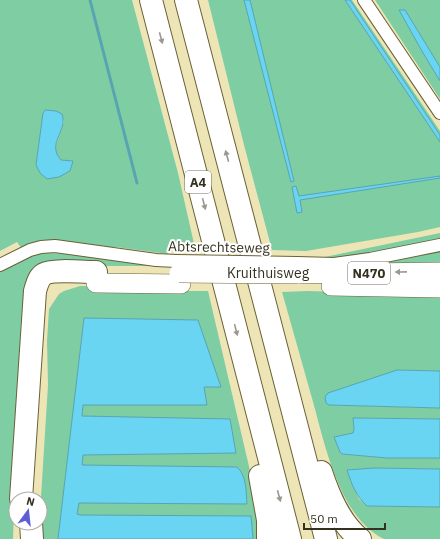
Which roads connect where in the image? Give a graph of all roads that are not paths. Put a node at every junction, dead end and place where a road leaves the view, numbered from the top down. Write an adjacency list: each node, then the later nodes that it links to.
1 (151, 0): 13 (highway, A4, one-way to 13)
2 (186, 0): 12 (highway, A4, one-way to 2)
3 (364, 0): 4 (street)
4 (440, 113)
5 (440, 245): 9 (street)
6 (0, 265): 7 (street, Abtsrechtseweg)
7 (179, 272): 9 (main road, Kruithuisweg / N470); 10 (main road, Kruithuisweg / N470)
8 (440, 272): 9 (main road, Kruithuisweg / N470, one-way to 9)
9 (298, 274): 11 (main road, Kruithuisweg / N470)
10 (96, 277): 14 (highway); 15 (highway)
11 (440, 288)
12 (268, 315): 18 (highway, A4); 19 (highway, A4)
13 (245, 364): 16 (highway, A4); 17 (highway, A4, one-way to 17)
14 (22, 491)
15 (33, 491)
16 (268, 539)
17 (290, 539)
18 (326, 539)
19 (360, 539)

